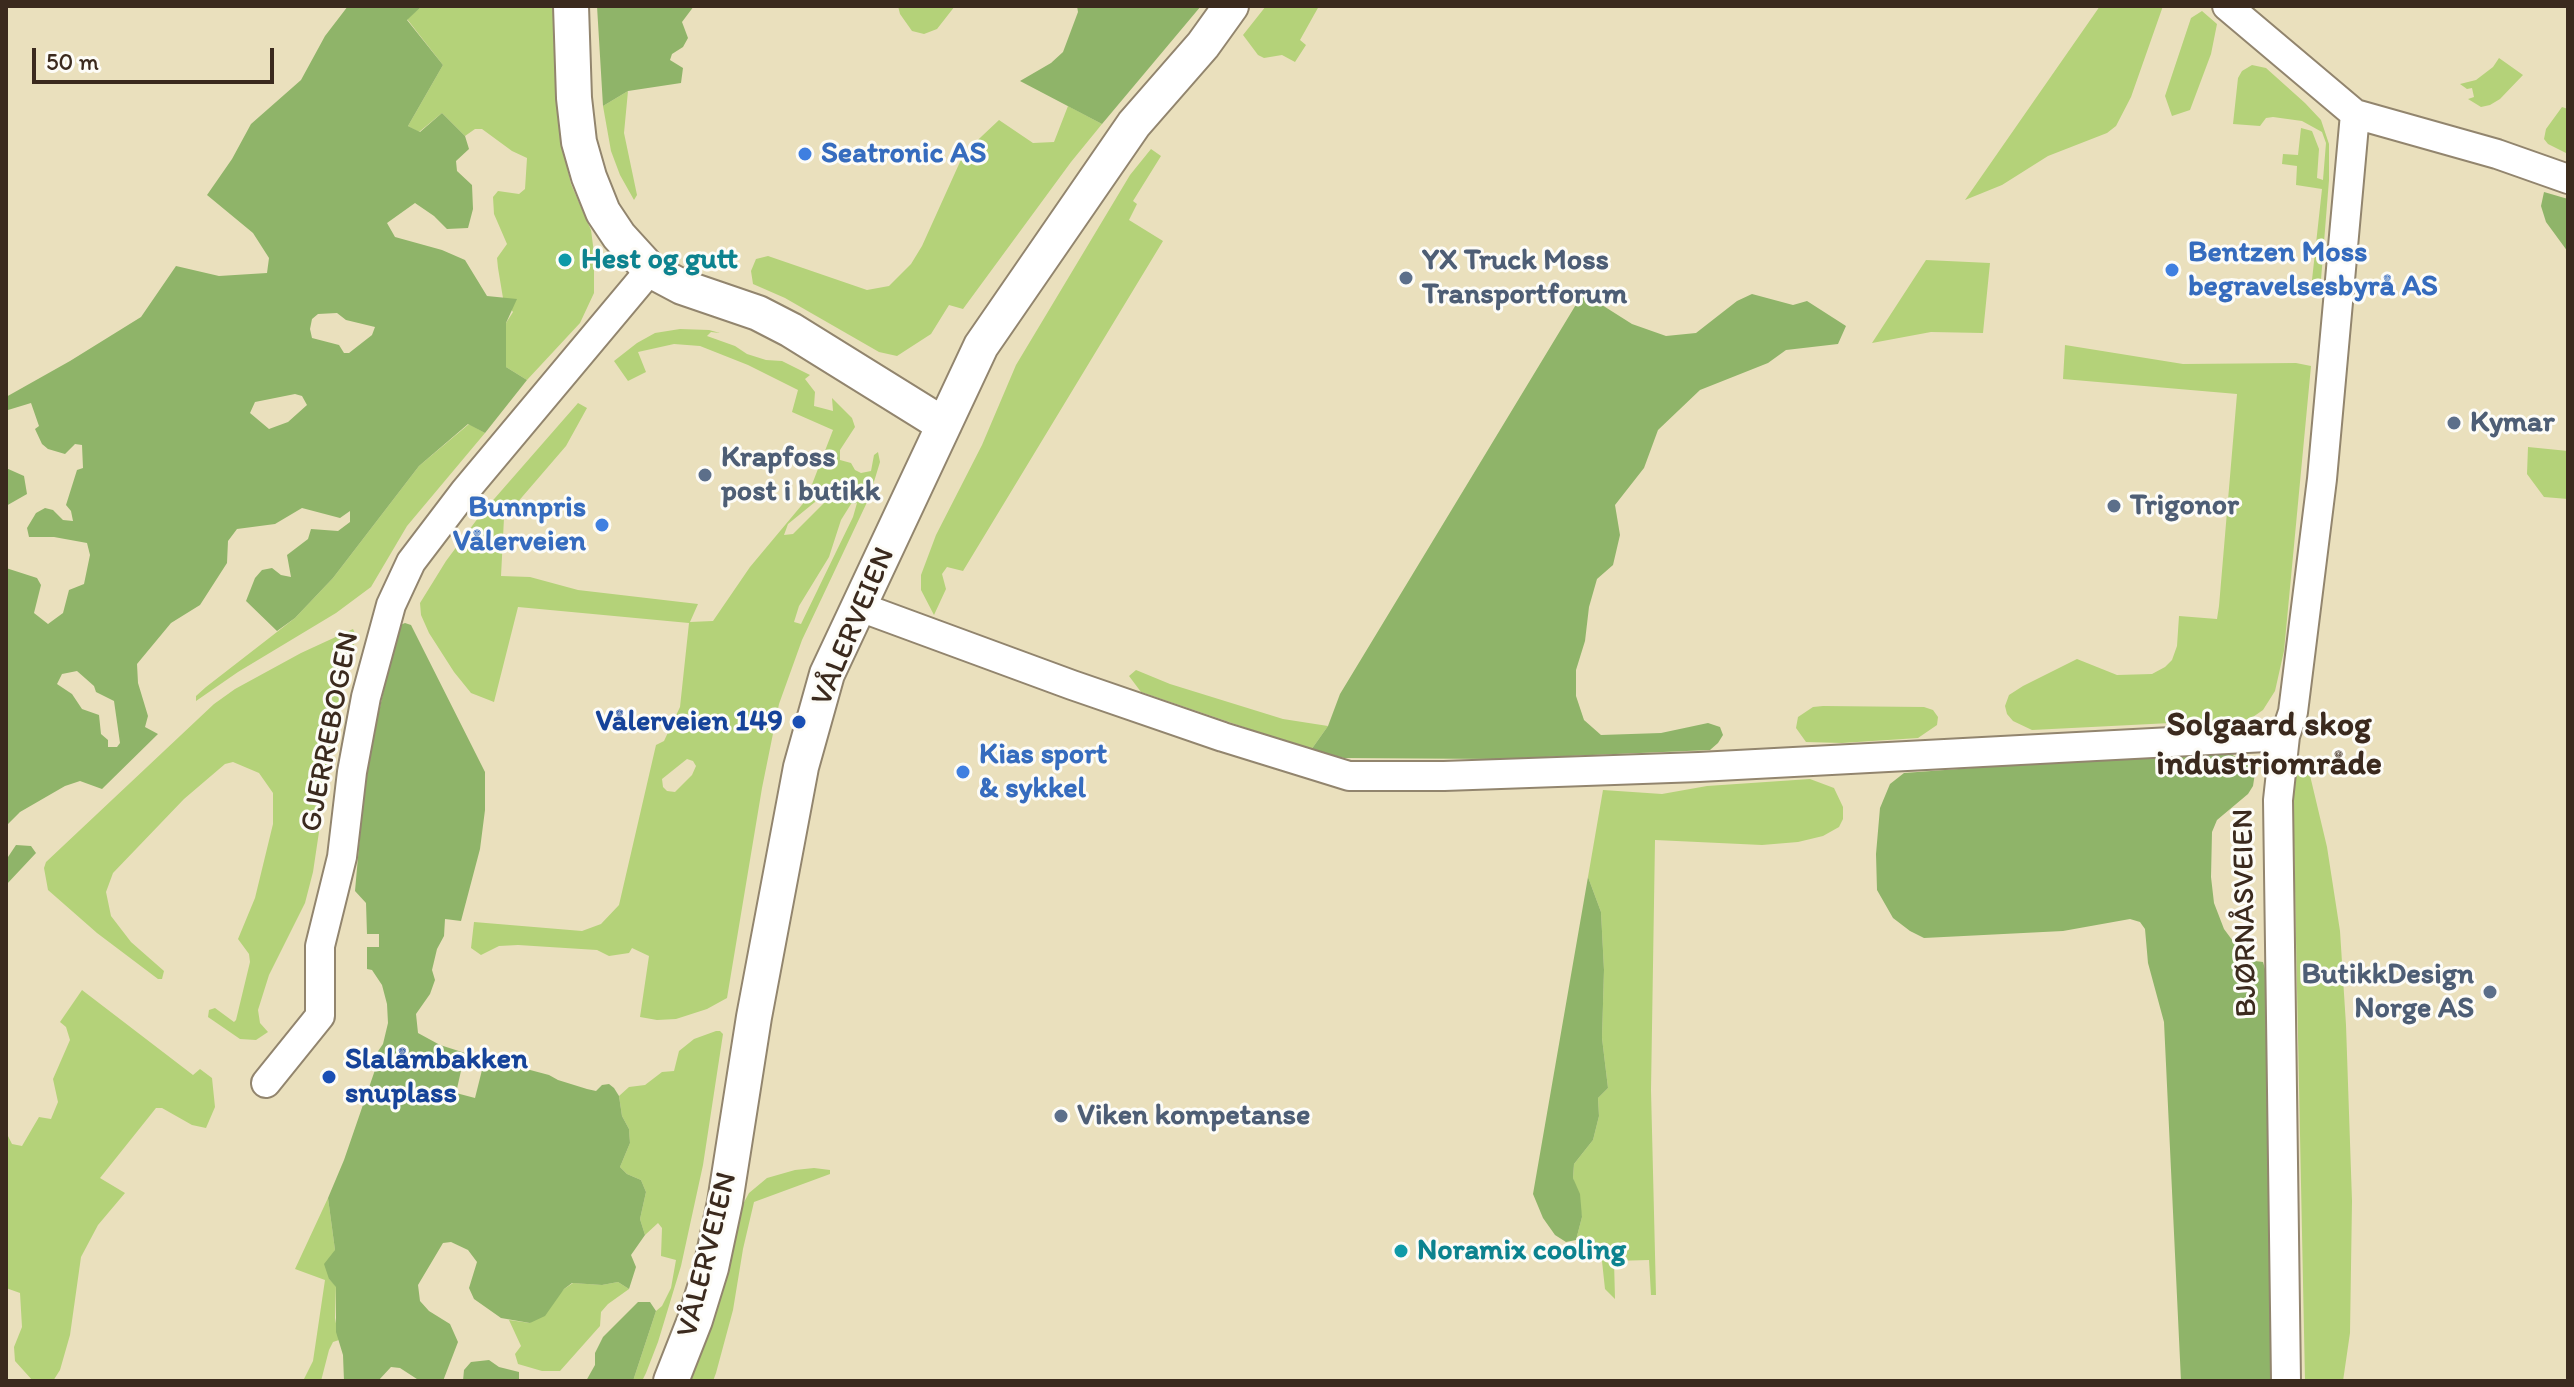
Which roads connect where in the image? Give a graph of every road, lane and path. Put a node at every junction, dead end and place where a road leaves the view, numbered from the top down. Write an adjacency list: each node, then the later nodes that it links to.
1 (571, 6): 6 (street)
2 (1231, 6): 7 (street, VÅLERVEIEN)
3 (2227, 6): 4 (street)
4 (2355, 114): 5 (street); 9 (street, BJØRNÅSVEIEN)
5 (2568, 179)
6 (650, 270): 7 (street); 10 (street, GJERREBOGEN)
7 (944, 425): 8 (street, VÅLERVEIEN)
8 (860, 607): 9 (street); 11 (street, VÅLERVEIEN)
9 (2285, 736): 12 (street, BJØRNÅSVEIEN)
10 (266, 1083)
11 (671, 1381)
12 (2286, 1381)

